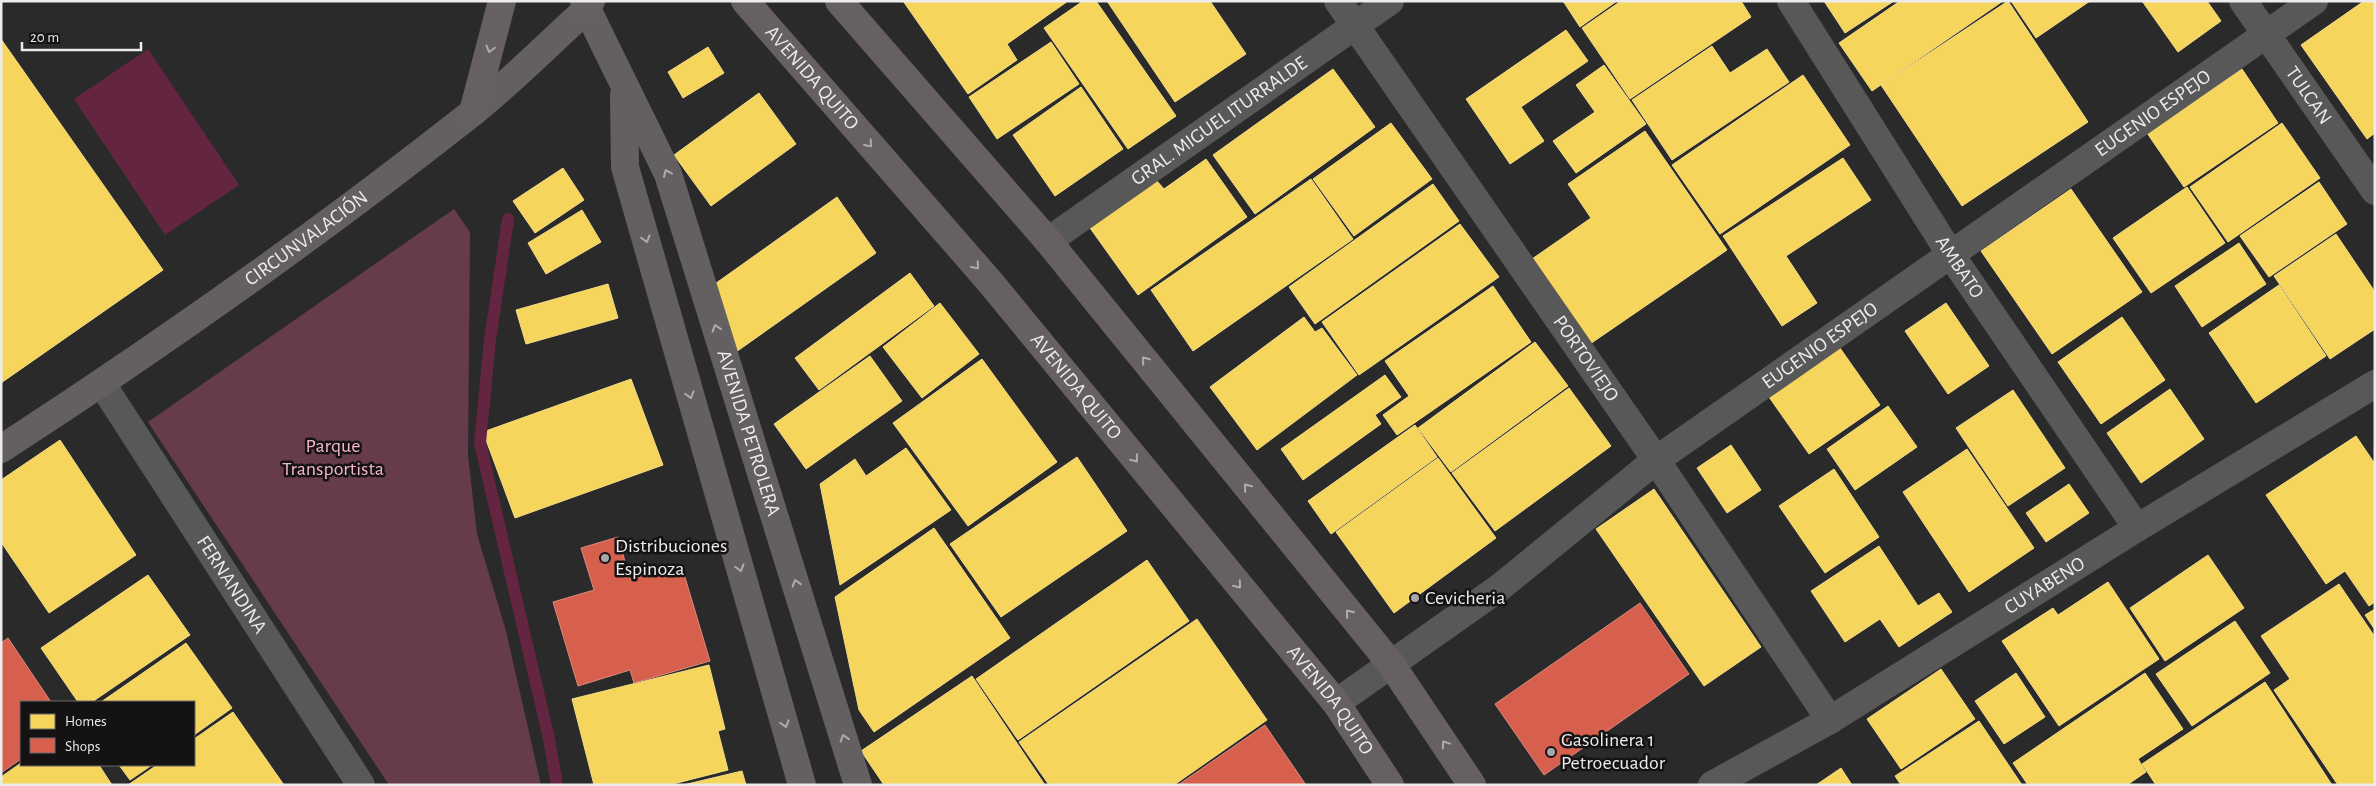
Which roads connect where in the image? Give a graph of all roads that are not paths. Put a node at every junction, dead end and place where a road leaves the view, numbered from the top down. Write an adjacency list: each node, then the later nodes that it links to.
1 (502, 1): 13 (highway, one-way to 13)
2 (745, 1): 23 (highway, AVENIDA QUITO, one-way to 23)
3 (839, 1): 15 (highway)
4 (1338, 1): 10 (street, PORTOVIEJO)
5 (1390, 1): 10 (street, GRAL. MIGUEL ITURRALDE)
6 (1791, 1): 16 (street, AMBATO)
7 (2242, 1): 11 (street, TULCAN)
8 (2314, 1): 11 (street, EUGENIO ESPEJO)
9 (587, 4): 12 (main road, AVENIDA PETROLERA); 13 (main road, CIRCUNVALACIÓN)
10 (1355, 26): 15 (street, GRAL. MIGUEL ITURRALDE); 20 (street, PORTOVIEJO)
11 (2266, 34): 14 (street, TULCAN); 16 (street, EUGENIO ESPEJO)
12 (624, 88): 26 (main road, AVENIDA PETROLERA, one-way to 26); 27 (main road, AVENIDA PETROLERA, one-way to 12)
13 (473, 112): 17 (main road, CIRCUNVALACIÓN)
14 (2375, 191)
15 (1048, 241): 22 (highway, one-way to 15)
16 (1951, 255): 20 (street, EUGENIO ESPEJO); 21 (street, AMBATO)
17 (102, 384): 19 (main road, CIRCUNVALACIÓN); 25 (street, FERNANDINA)
18 (2375, 384): 21 (street, CUYABENO)
19 (1, 449)
20 (1656, 460): 22 (street, EUGENIO ESPEJO); 24 (street, PORTOVIEJO)
21 (2138, 528): 24 (street, CUYABENO)
22 (1391, 664): 23 (street, EUGENIO ESPEJO); 29 (highway, one-way to 22)
23 (1336, 703): 28 (highway, AVENIDA QUITO)
24 (1830, 720): 30 (street, CUYABENO)
25 (361, 785)
26 (802, 785)
27 (858, 785)
28 (1390, 785)
29 (1472, 785)
30 (1712, 785)

